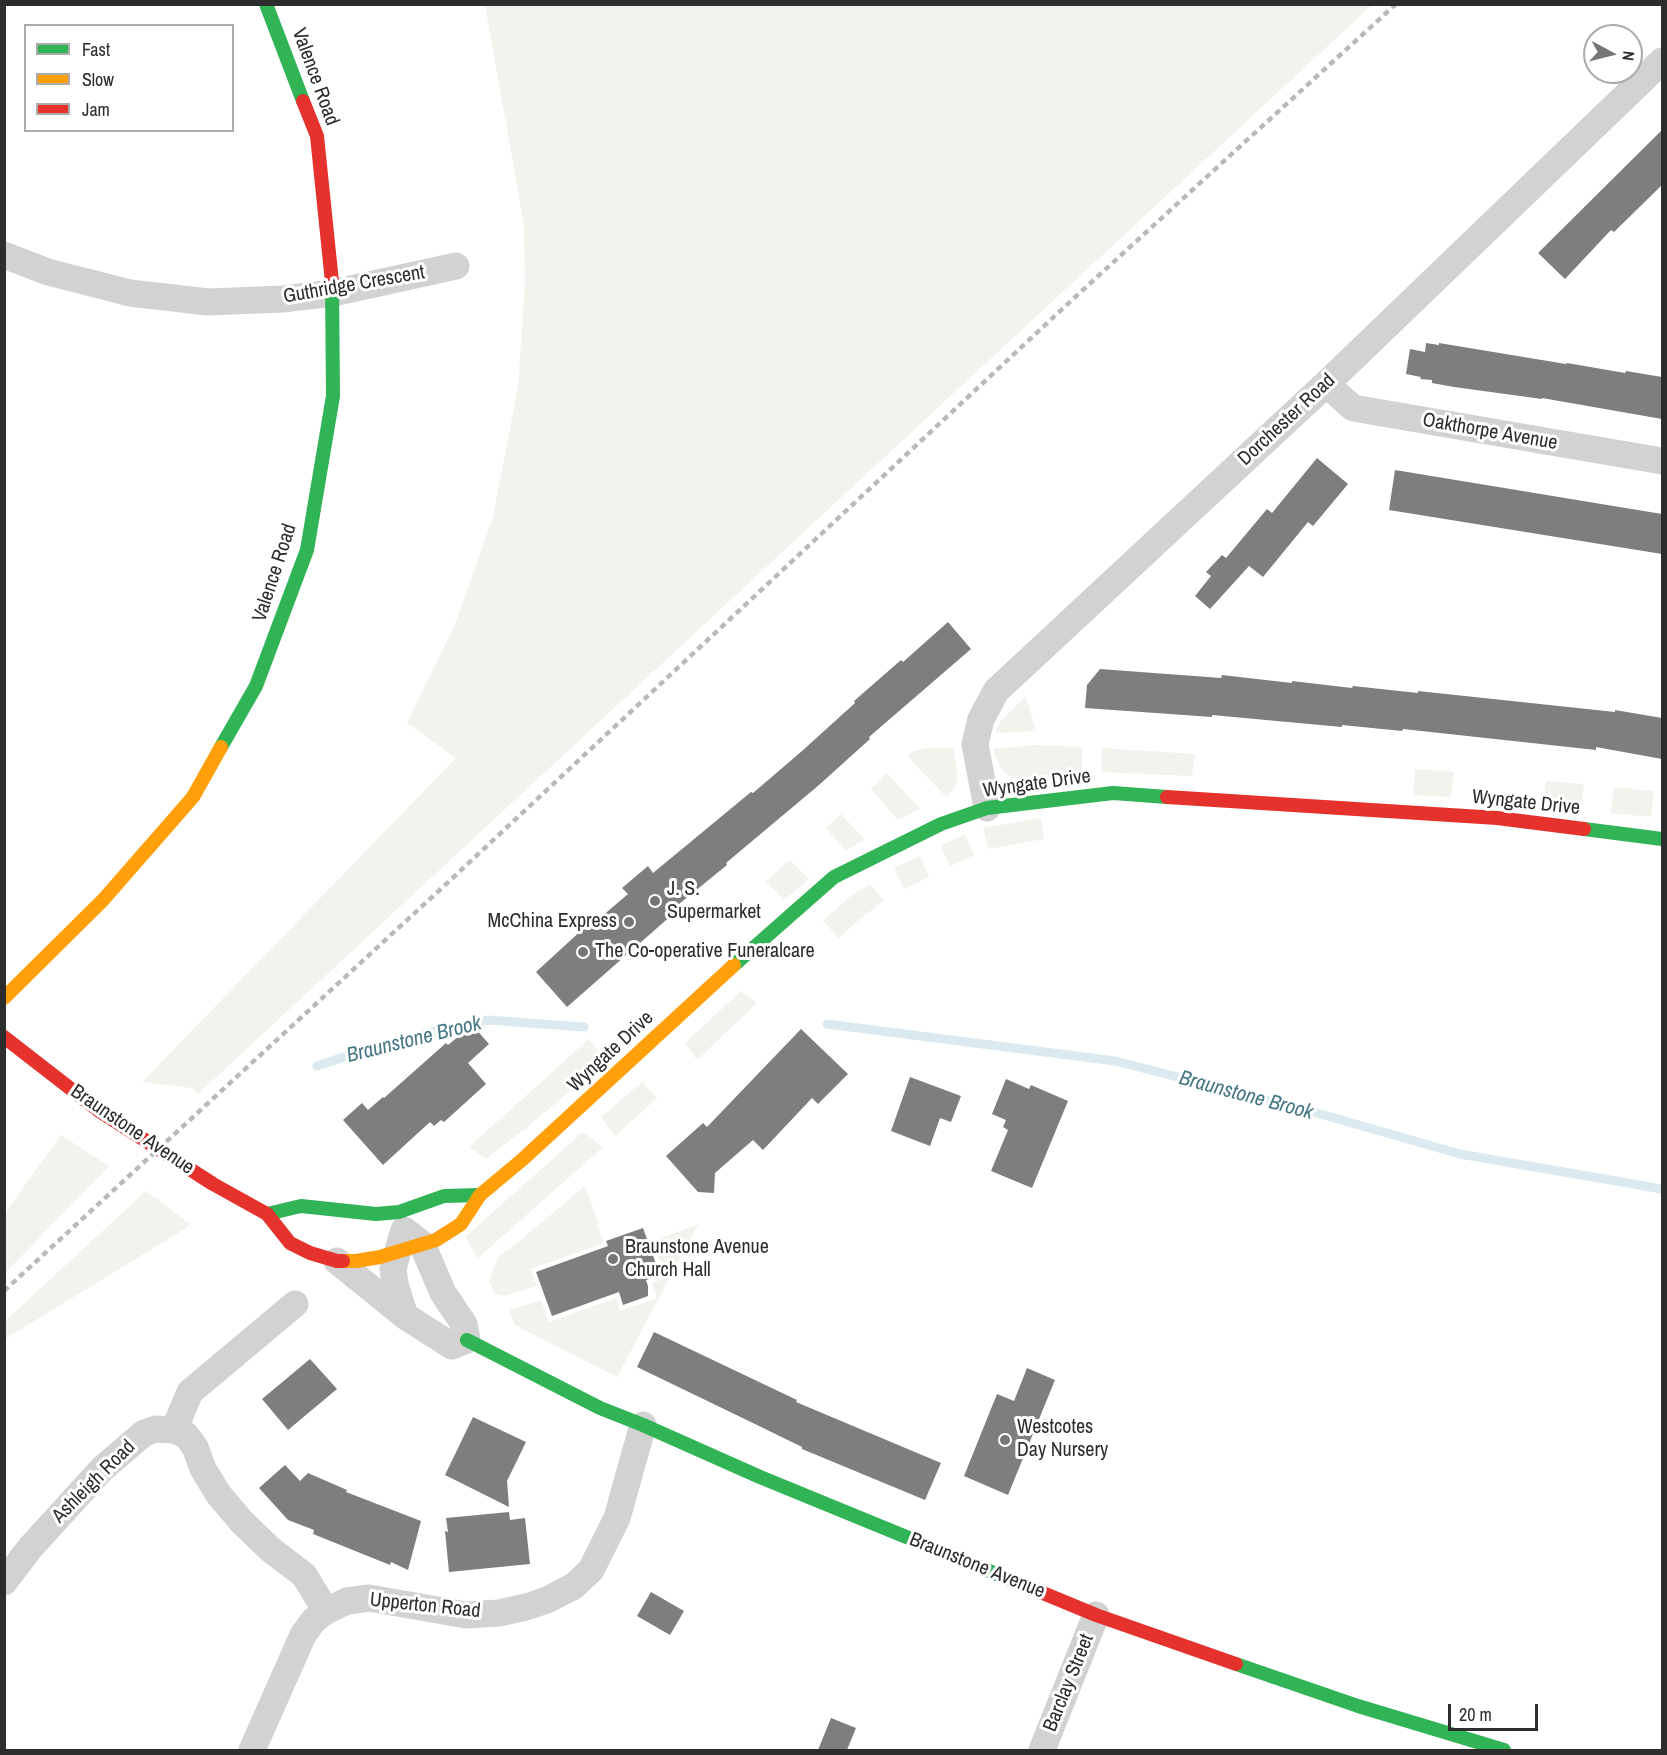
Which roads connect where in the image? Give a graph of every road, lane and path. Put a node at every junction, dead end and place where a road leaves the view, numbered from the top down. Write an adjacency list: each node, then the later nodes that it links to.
1 (266, 4): 5 (street, Valence Road)
2 (1662, 62): 6 (street, Dorchester Road)
3 (4, 255): 5 (street, Guthridge Crescent)
4 (456, 266): 5 (street, Guthridge Crescent)
5 (333, 292): 10 (street, Valence Road)
6 (1326, 384): 7 (street, Oakthorpe Avenue); 8 (street, Dorchester Road)
7 (1662, 461)
8 (987, 808): 9 (street, Wyngate Drive); 12 (street, Wyngate Drive)
9 (1662, 839)
10 (4, 998)
11 (4, 1037): 13 (street, Braunstone Avenue)
12 (480, 1195): 14 (street); 14 (street, Wyngate Drive)
13 (267, 1214): 14 (street); 15 (street, Braunstone Avenue)
14 (406, 1234): 15 (street, Braunstone Avenue); 17 (street); 18 (street)
15 (337, 1261): 17 (street, Braunstone Avenue)
16 (295, 1304): 20 (street)
17 (405, 1316): 18 (street, Braunstone Avenue)
18 (467, 1340): 19 (street, Braunstone Avenue)
19 (643, 1425): 22 (street, Upperton Road); 23 (street, Braunstone Avenue)
20 (174, 1430): 21 (street, Ashleigh Road); 22 (street)
21 (4, 1582)
22 (326, 1611): 24 (street, Upperton Road)
23 (1096, 1615): 25 (street, Barclay Street); 26 (street, Braunstone Avenue)
24 (252, 1750)
25 (1042, 1750)
26 (1504, 1750)

